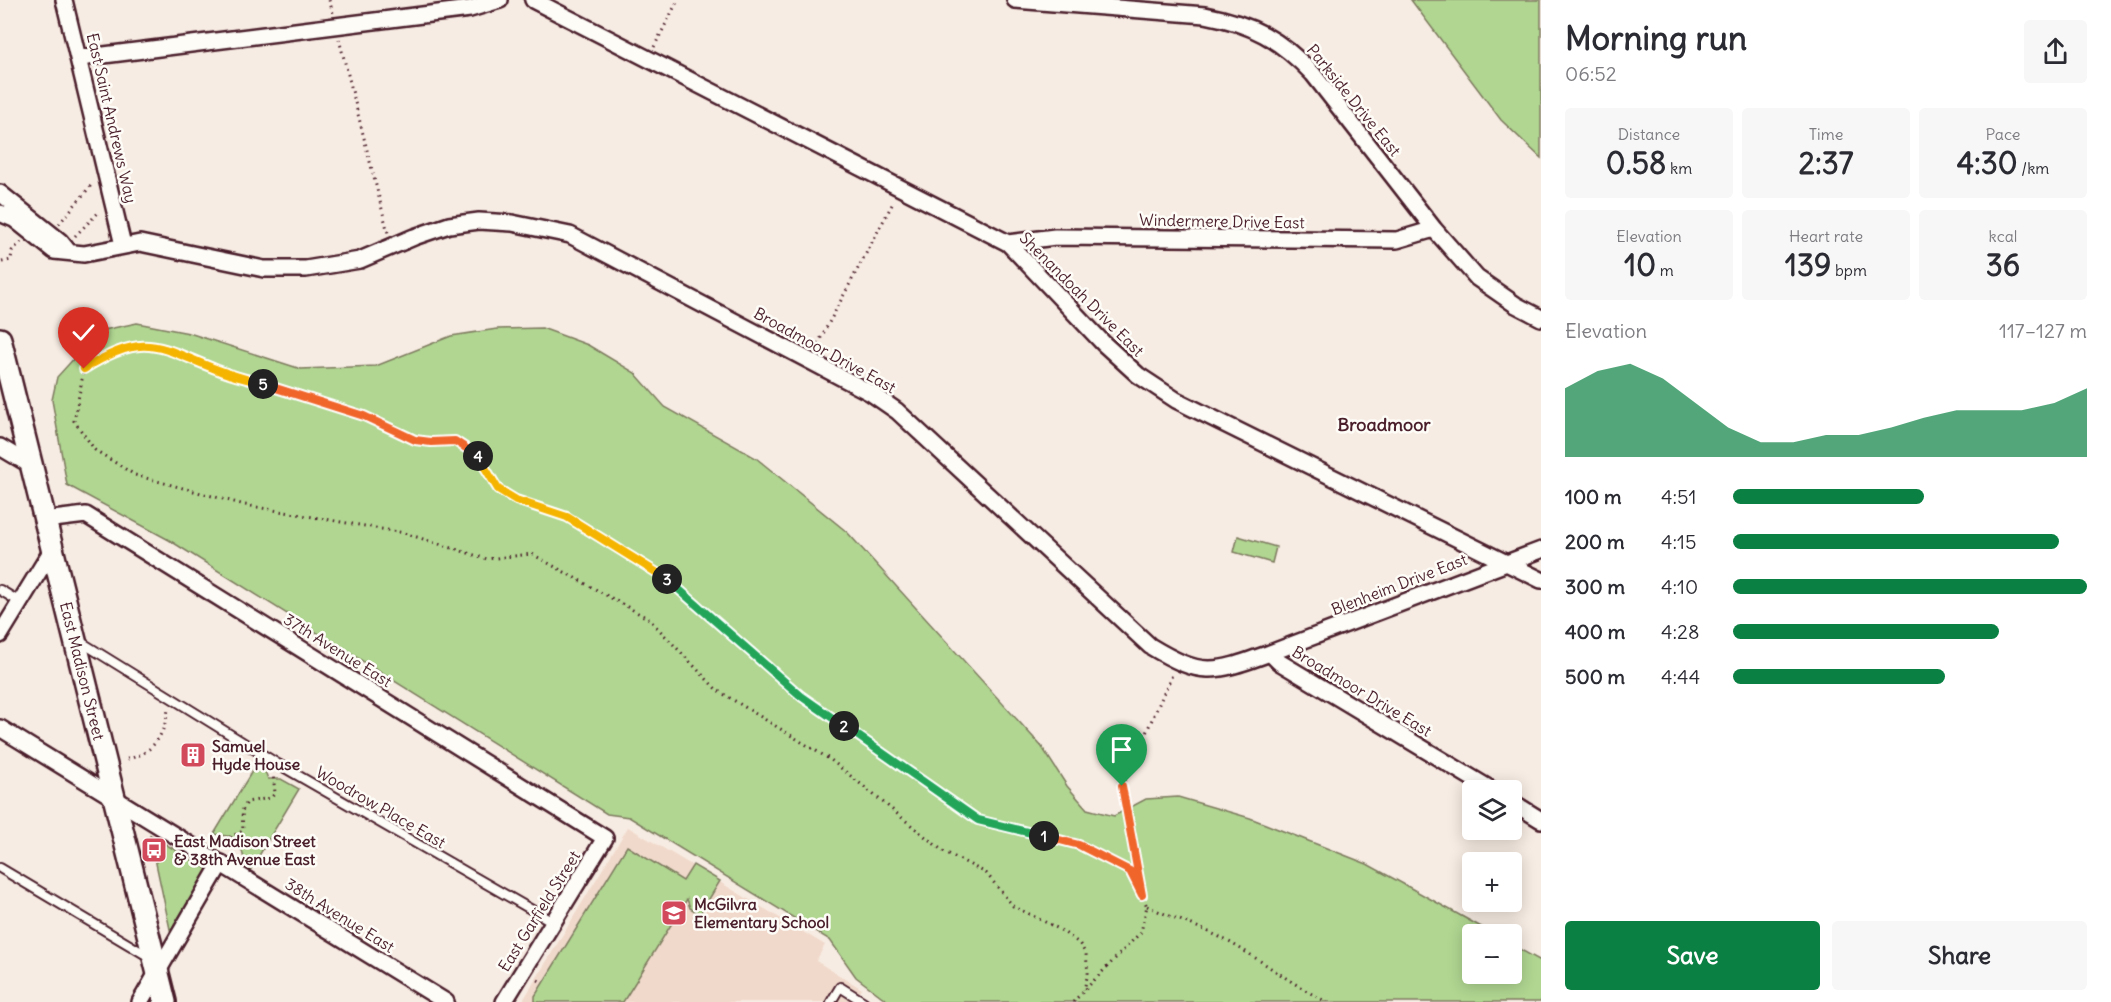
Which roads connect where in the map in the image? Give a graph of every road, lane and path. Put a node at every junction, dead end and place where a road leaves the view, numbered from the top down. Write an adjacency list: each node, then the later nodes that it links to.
1 (64, 0): 10 (street, East Saint Andrews Way)
2 (329, 0): 7 (path)
3 (500, 0): 10 (street)
4 (533, 0): 20 (street, Shenandoah Drive East)
5 (678, 0): 9 (path)
6 (1015, 0): 17 (street, Parkside Drive East)
7 (333, 19)
8 (338, 34): 18 (path)
9 (653, 49)
10 (80, 58): 21 (street, East Saint Andrews Way)
11 (98, 176): 16 (path)
12 (0, 193): 22 (street)
13 (897, 196): 26 (path)
14 (105, 207): 22 (path)
15 (0, 213): 22 (street, Broadmoor Drive East)
16 (56, 227)
17 (1434, 229): 20 (street, Windermere Drive East); 24 (street, Parkside Drive East)
18 (389, 237)
19 (24, 238): 23 (path)
20 (1008, 243): 32 (street, Shenandoah Drive East)
21 (123, 245): 22 (street, Broadmoor Drive East); 38 (street, Broadmoor Drive East)
22 (70, 246)
23 (2, 262)
24 (1541, 318)
25 (0, 339): 28 (main road, East Madison Street)
26 (813, 352)
27 (0, 447): 28 (street)
28 (32, 466): 29 (main road, East Madison Street)
29 (45, 520): 30 (main road, East Madison Street); 48 (street, 37th Avenue East)
30 (52, 550): 35 (street); 37 (main road, East Madison Street)
31 (1541, 550): 32 (street, Blenheim Drive East)
32 (1507, 562): 33 (street, Shenandoah Drive East); 38 (street, Blenheim Drive East)
33 (1541, 580)
34 (0, 590): 35 (lane)
35 (20, 602): 36 (street)
36 (0, 635)
37 (74, 638): 40 (lane, Woodrow Place East); 45 (main road, East Madison Street)
38 (1270, 653): 44 (street, Broadmoor Drive East)
39 (1174, 672): 52 (path)
40 (173, 699): 42 (path); 43 (lane, Woodrow Place East)
41 (0, 728): 45 (street, 38th Avenue East)
42 (127, 759)
43 (278, 764): 49 (path); 54 (lane, Woodrow Place East)
44 (1475, 780)
45 (115, 798): 50 (street, 38th Avenue East); 55 (main road, East Madison Street)
46 (1522, 808): 47 (street)
47 (1541, 820)
48 (605, 838): 54 (street, East Garfield Street)
49 (224, 840)
50 (221, 863): 55 (street); 59 (street, 38th Avenue East)
51 (0, 868): 55 (lane)
52 (1142, 895): 53 (path); 56 (path)
53 (1147, 906): 56 (path); 64 (path)
54 (553, 922): 60 (street, East Garfield Street)
55 (156, 966): 57 (street); 58 (main road, East Madison Street)
56 (1084, 990): 63 (path)
57 (140, 1002)
58 (165, 1002)
59 (446, 1002)
60 (504, 1002)
61 (831, 1002): 62 (lane)
62 (864, 1002)
63 (1074, 1002)
64 (1327, 1002)

